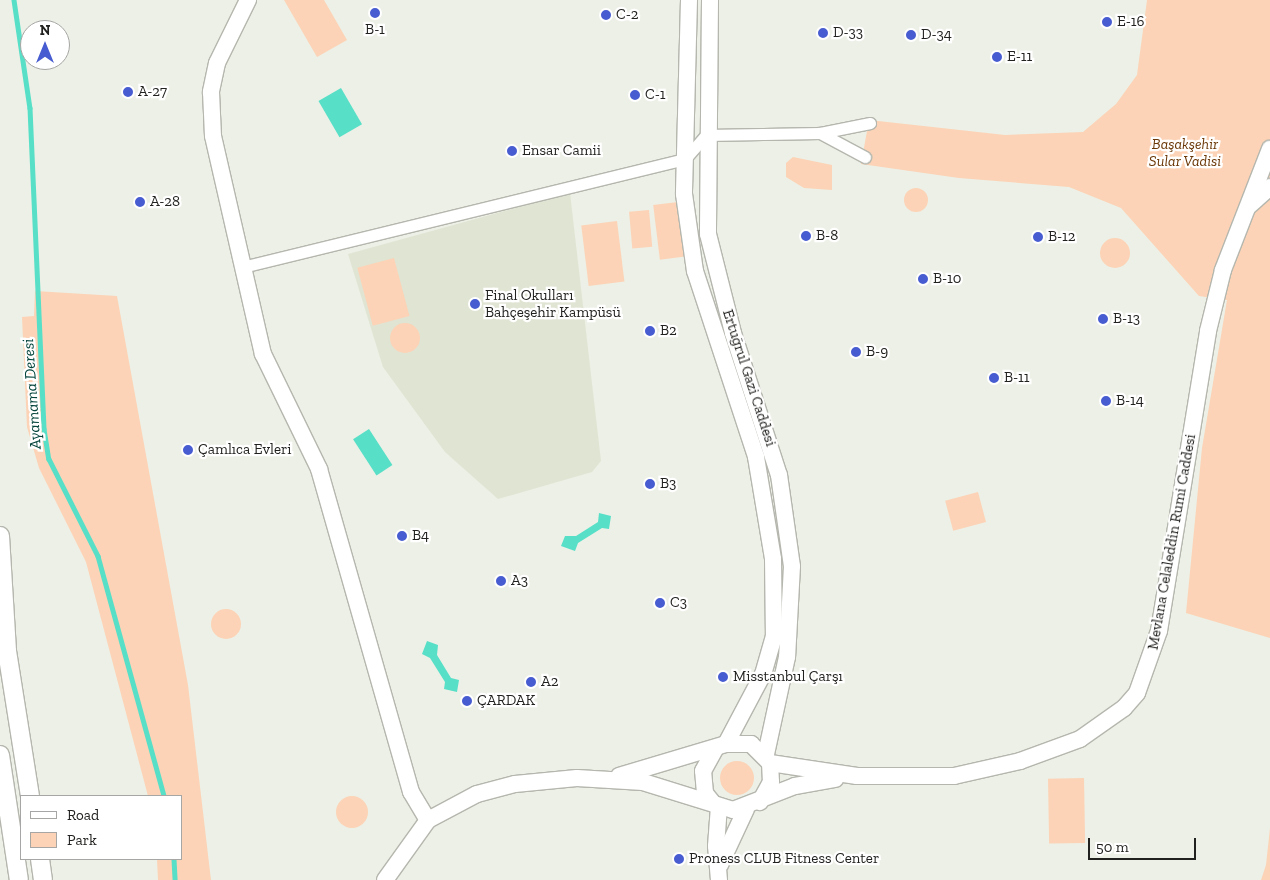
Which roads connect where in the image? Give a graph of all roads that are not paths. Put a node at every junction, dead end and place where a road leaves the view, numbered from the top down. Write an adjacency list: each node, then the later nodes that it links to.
1 (248, 0): 12 (street)
2 (689, 0): 9 (street, Ertuğrul Gazi Caddesi)
3 (710, 0): 6 (street, Ertuğrul Gazi Caddesi)
4 (870, 123): 5 (street)
5 (820, 133): 6 (street); 8 (street)
6 (706, 135): 9 (street); 16 (street, Ertuğrul Gazi Caddesi)
7 (1270, 149): 11 (street, Mevlana Celaleddin Rumi Caddesi)
8 (865, 157)
9 (685, 159): 12 (street); 14 (street, Ertuğrul Gazi Caddesi)
10 (1270, 187): 11 (street)
11 (1243, 212): 17 (street, Mevlana Celaleddin Rumi Caddesi)
12 (242, 267): 22 (street)
13 (0, 536): 19 (main road)
14 (721, 746): 16 (street); 18 (street); 20 (street)
15 (0, 755): 25 (main road)
16 (768, 758): 17 (street, Mevlana Celaleddin Rumi Caddesi); 21 (street)
17 (857, 776): 21 (street, Mevlana Celaleddin Rumi Caddesi)
18 (609, 779): 20 (street); 22 (street)
19 (30, 795)
20 (716, 804): 21 (street); 24 (street)
21 (753, 805): 24 (street)
22 (428, 820): 27 (street)
23 (40, 860): 26 (main road)
24 (720, 872)
25 (19, 880)
26 (43, 880)
27 (385, 880)

